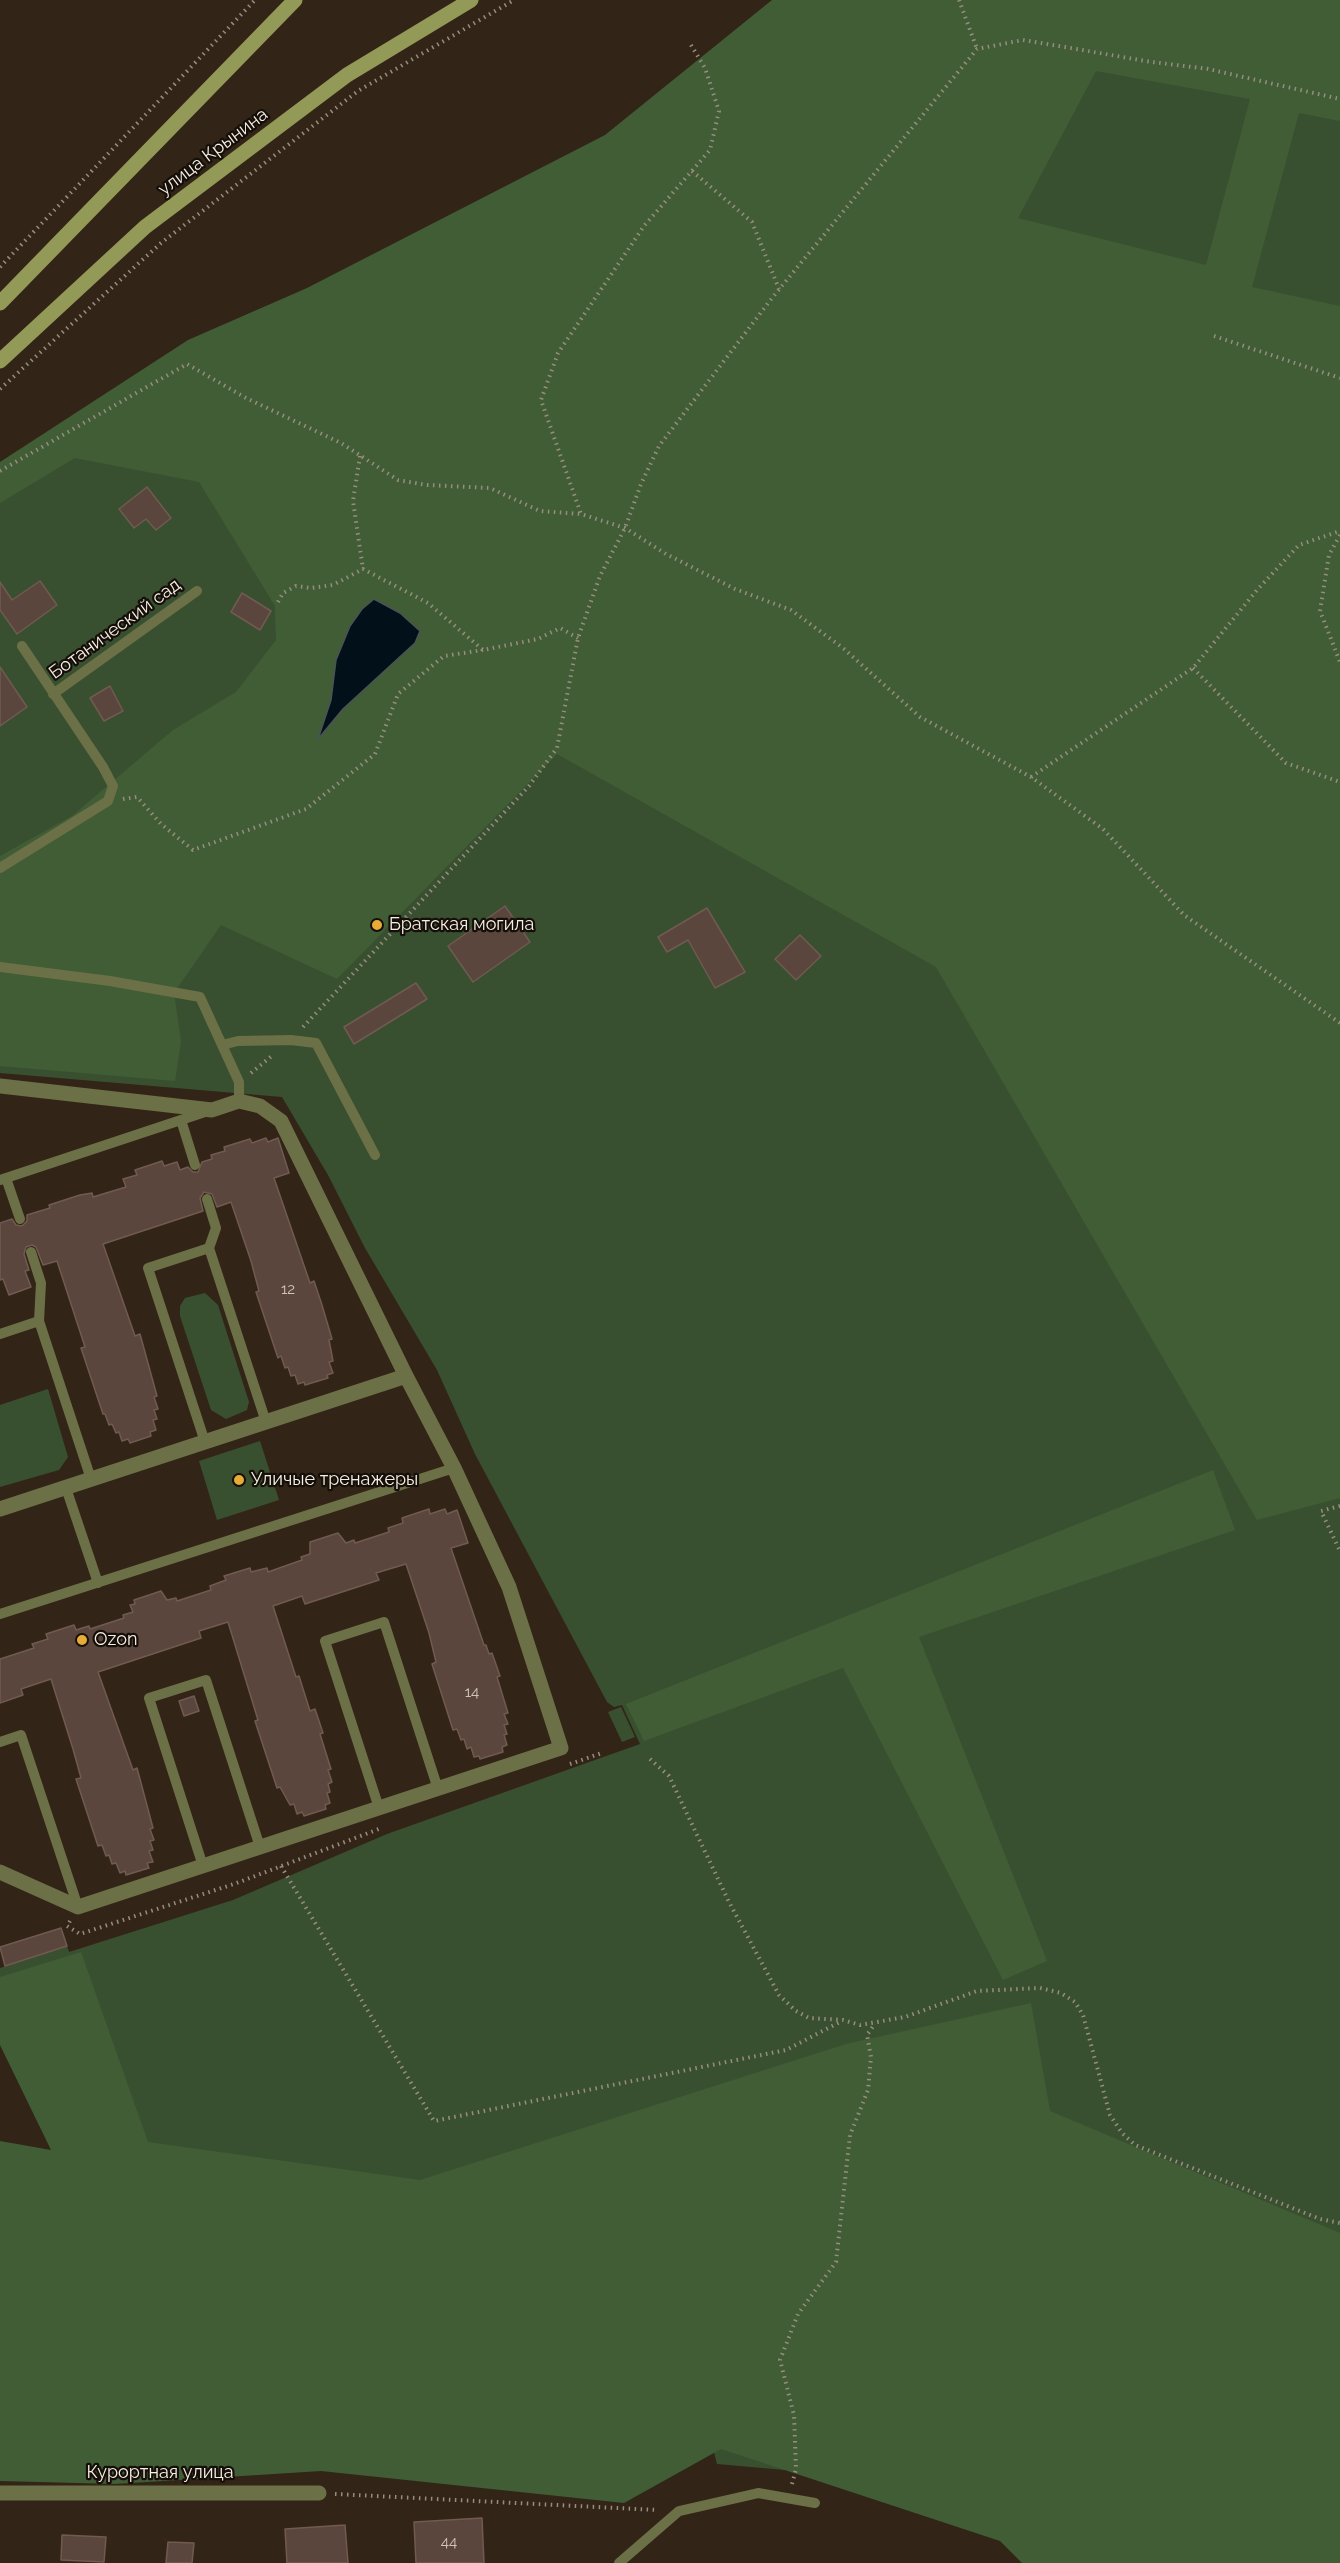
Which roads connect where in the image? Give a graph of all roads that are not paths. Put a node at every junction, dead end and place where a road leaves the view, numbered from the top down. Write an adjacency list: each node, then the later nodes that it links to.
1 (295, 0): 3 (main road, улица Крынина)
2 (471, 0): 4 (main road, улица Крынина)
3 (0, 303)
4 (0, 362)
5 (196, 591): 7 (lane, Ботанический сад)
6 (22, 646): 7 (lane)
7 (53, 694): 8 (lane)
8 (0, 868)
9 (0, 967): 10 (lane)
10 (222, 1045): 12 (lane); 15 (lane)
11 (0, 1086): 13 (street)
12 (239, 1101): 13 (street); 24 (street)
13 (212, 1110): 14 (lane)
14 (181, 1120): 16 (lane); 17 (lane)
15 (375, 1155)
16 (195, 1165)
17 (3, 1179): 19 (lane)
18 (207, 1199): 20 (lane)
19 (20, 1219)
20 (209, 1248): 25 (lane); 26 (lane)
21 (31, 1252): 22 (lane)
22 (39, 1321): 23 (lane); 28 (lane)
23 (0, 1334)
24 (406, 1376): 25 (street); 27 (street)
25 (266, 1422): 26 (street)
26 (205, 1442): 28 (street)
27 (454, 1468): 31 (lane); 34 (street)
28 (91, 1479): 29 (street)
29 (66, 1488): 30 (street); 31 (lane)
30 (0, 1509)
31 (98, 1583): 32 (lane)
32 (0, 1614)
33 (0, 1742): 39 (lane)
34 (438, 1789): 35 (street); 35 (lane)
35 (379, 1808): 36 (street)
36 (260, 1847): 37 (street); 37 (lane)
37 (203, 1866): 39 (street)
38 (0, 1872): 39 (street)
39 (78, 1907)
40 (0, 2493): 41 (street, Курортная улица)
41 (320, 2493)
42 (815, 2503): 43 (lane)
43 (619, 2563)

